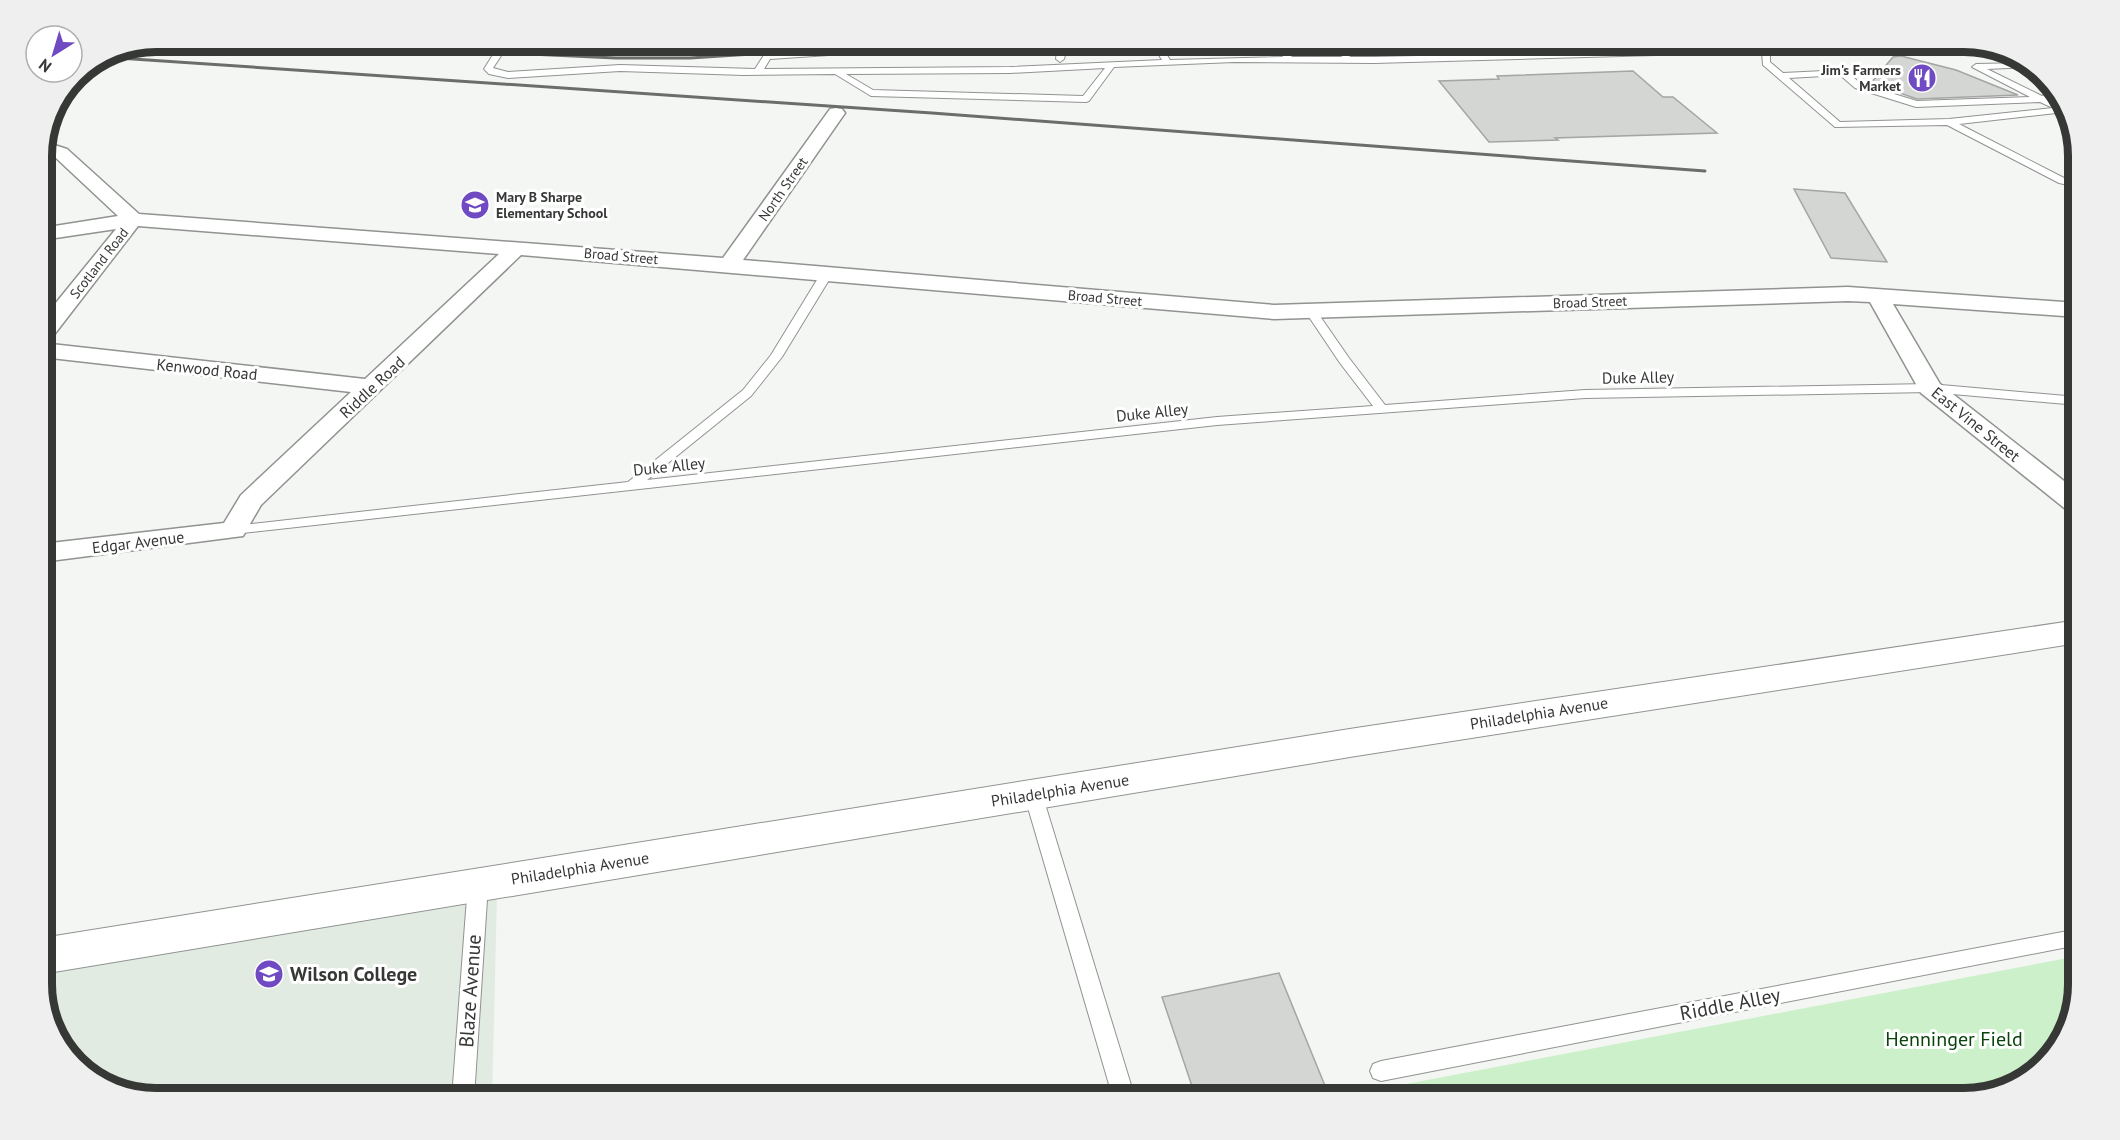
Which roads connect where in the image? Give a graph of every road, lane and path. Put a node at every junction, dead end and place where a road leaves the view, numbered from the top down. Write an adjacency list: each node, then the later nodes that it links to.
1 (499, 52): 24 (lane)
2 (767, 52): 15 (lane)
3 (843, 52): 15 (lane)
4 (1061, 52): 22 (lane)
5 (1162, 52): 19 (lane)
6 (1283, 52): 17 (lane)
7 (1344, 52): 18 (lane)
8 (1502, 52): 16 (lane)
9 (1550, 52): 13 (lane)
10 (1590, 52): 14 (lane)
11 (1700, 52): 14 (lane)
12 (1766, 52): 25 (lane)
13 (1555, 56): 14 (lane); 16 (lane)
14 (1567, 56)
15 (767, 57): 24 (lane)
16 (1507, 57): 18 (lane)
17 (1289, 59): 18 (lane); 19 (lane)
18 (1347, 59)
19 (1167, 61): 20 (lane)
20 (1112, 64): 22 (lane); 23 (lane)
21 (2013, 65): 27 (lane)
22 (1058, 67): 23 (lane)
23 (835, 70): 24 (lane)
24 (758, 72)
25 (1780, 76): 27 (lane); 31 (lane)
26 (2049, 96): 27 (lane)
27 (2041, 99): 28 (lane)
28 (2054, 105)
29 (2057, 111): 31 (lane)
30 (836, 113): 37 (street, North Street)
31 (1949, 122): 33 (lane)
32 (53, 151): 34 (street)
33 (2067, 182)
34 (133, 220): 35 (street, Broad Street); 36 (street, Broad Street); 42 (street, Scotland Road)
35 (53, 232)
36 (517, 248): 37 (street, Broad Street); 44 (street, Riddle Road)
37 (729, 265): 38 (street, Broad Street)
38 (826, 275): 41 (street, Broad Street); 48 (lane)
39 (1876, 295): 40 (street, Broad Street); 41 (street, Broad Street); 45 (street, East Vine Street)
40 (2067, 309)
41 (1311, 311): 47 (lane)
42 (53, 321)
43 (53, 351): 44 (street, Kenwood Road)
44 (372, 387): 50 (street, Riddle Road)
45 (1930, 388): 46 (lane, Duke Alley); 47 (lane, Duke Alley); 49 (street, East Vine Street)
46 (2067, 400)
47 (1382, 409): 48 (lane, Duke Alley)
48 (630, 487): 50 (lane, Duke Alley)
49 (2067, 497)
50 (233, 530): 51 (street, Edgar Avenue)
51 (53, 552)
52 (2068, 633): 53 (main road, Philadelphia Avenue)
53 (1033, 794): 54 (main road, Philadelphia Avenue); 59 (lane)
54 (478, 884): 56 (main road, Philadelphia Avenue); 58 (lane, Blaze Avenue)
55 (2068, 939): 57 (lane, Riddle Alley)
56 (53, 954)
57 (1381, 1071)
58 (464, 1088)
59 (1121, 1088)

